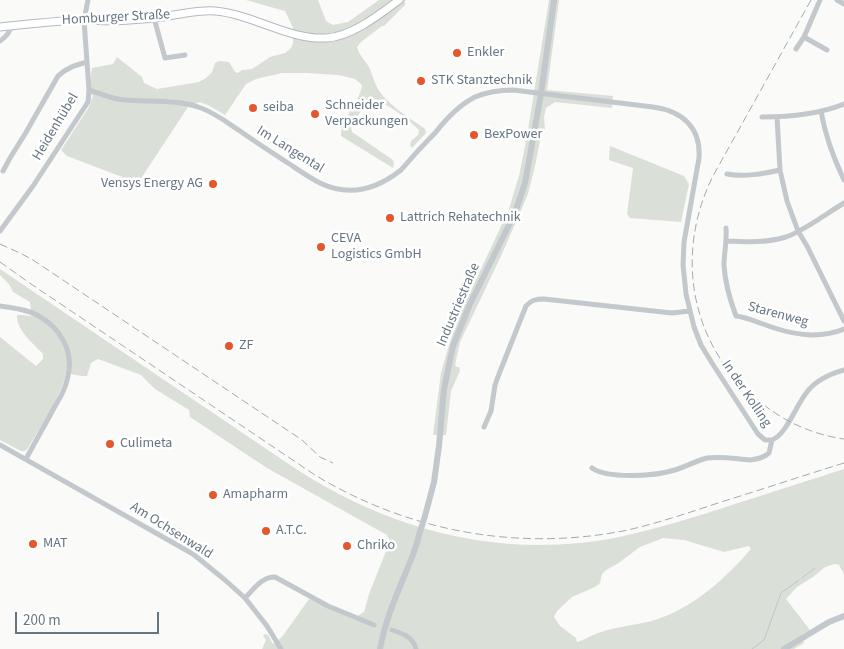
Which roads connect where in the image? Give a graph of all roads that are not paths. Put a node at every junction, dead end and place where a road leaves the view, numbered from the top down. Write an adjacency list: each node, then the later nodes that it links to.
1 (88, 0): 8 (street, Heidenhübel)
2 (399, 0): 7 (main road, Homburger Straße)
3 (554, 0): 18 (street, Industriestraße)
4 (820, 0): 11 (street)
5 (837, 0): 6 (street)
6 (844, 4)
7 (154, 18): 8 (main road, Homburger Straße); 15 (street)
8 (84, 20): 9 (main road, Homburger Straße); 16 (street, Heidenhübel)
9 (12, 26): 10 (main road, Homburger Straße); 12 (street)
10 (0, 27)
11 (804, 37): 13 (street); 14 (street)
12 (0, 41)
13 (796, 49)
14 (827, 50)
15 (185, 55)
16 (87, 62): 17 (street, Heidenhübel); 24 (street)
17 (90, 90): 18 (street, Im Langental); 29 (street, Heidenhübel)
18 (541, 94): 33 (street, In der Kolling); 48 (street, Industriestraße, bridge)
19 (844, 104): 20 (street)
20 (821, 110): 22 (street); 26 (street)
21 (762, 117): 22 (street)
22 (777, 117): 23 (street)
23 (780, 170): 25 (street); 30 (street)
24 (3, 171)
25 (727, 174)
26 (844, 180)
27 (844, 203): 30 (street)
28 (726, 228): 31 (street)
29 (0, 231)
30 (798, 231): 31 (street); 34 (street)
31 (727, 241): 36 (street, Starenweg)
32 (0, 306): 41 (street)
33 (689, 311): 38 (street); 39 (street, In der Kolling)
34 (842, 311): 35 (street)
35 (844, 321)
36 (844, 329)
37 (844, 370): 39 (street)
38 (484, 427)
39 (772, 440): 42 (street, In der Kolling)
40 (0, 445): 41 (street, Am Ochsenwald)
41 (26, 459): 43 (street, Am Ochsenwald)
42 (592, 468)
43 (245, 598): 45 (street); 47 (street, Am Ochsenwald)
44 (844, 616): 50 (street)
45 (374, 625)
46 (392, 630): 49 (street)
47 (281, 649)
48 (380, 649)
49 (416, 649)
50 (784, 649)

